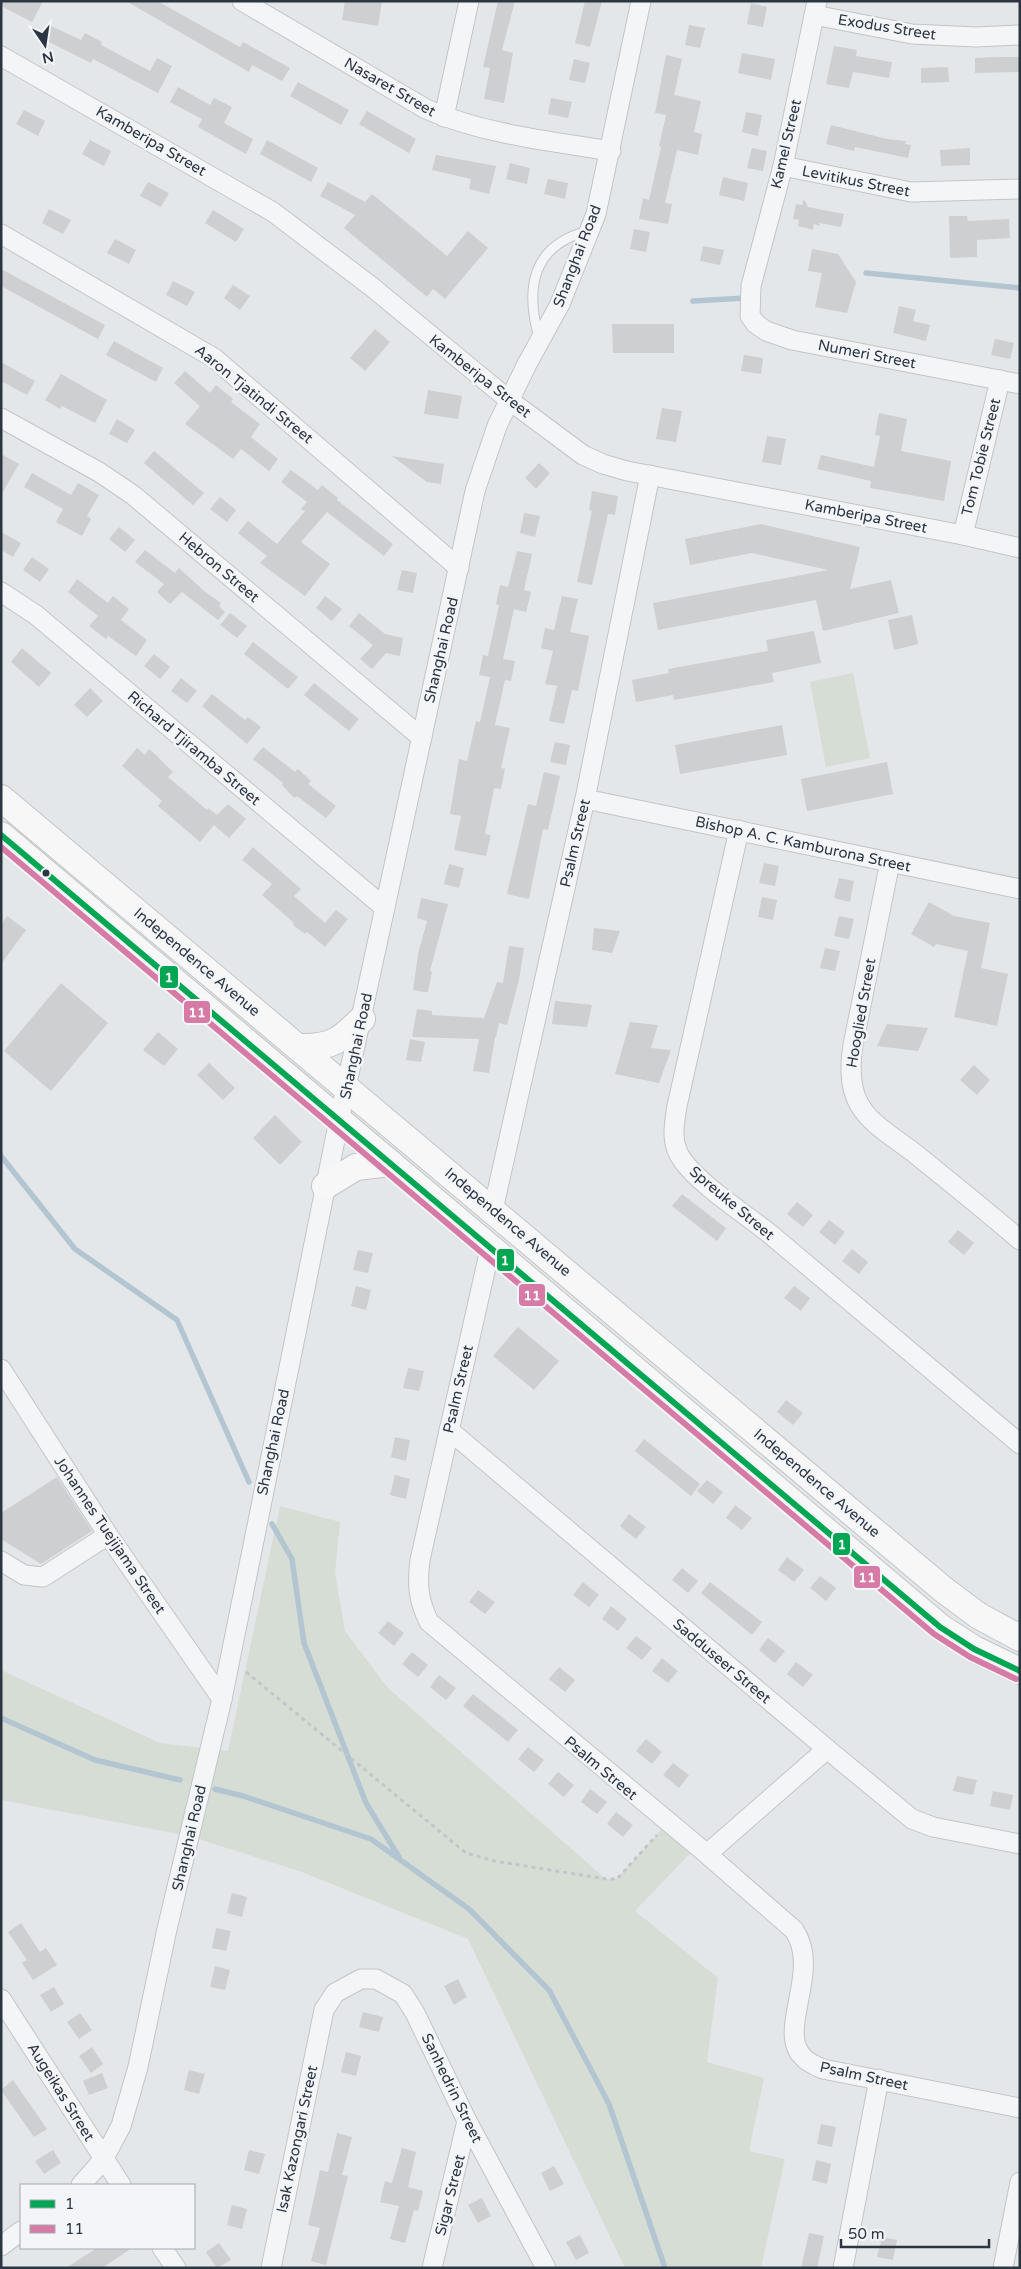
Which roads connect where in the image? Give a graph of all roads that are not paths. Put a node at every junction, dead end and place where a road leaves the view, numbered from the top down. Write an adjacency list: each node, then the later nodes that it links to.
1 (242, 1): 7 (street, Nasaret Street)
2 (469, 1): 7 (street)
3 (641, 1): 8 (street, Shanghai Road)
4 (816, 8): 5 (street, Exodus Street); 9 (street, Kamel Street)
5 (1020, 35)
6 (1, 56): 17 (street, Kamberipa Street)
7 (444, 117): 8 (street, Nasaret Street)
8 (611, 151): 11 (street, Shanghai Road)
9 (783, 166): 10 (street, Levitikus Street); 13 (street, Kamel Street)
10 (1020, 189)
11 (590, 230): 14 (street, Shanghai Road); 14 (lane)
12 (1, 234): 22 (street, Aaron Tjatindi Street)
13 (751, 286): 15 (street, Numeri Street)
14 (540, 341): 17 (street, Shanghai Road)
15 (1000, 380): 16 (street, Numeri Street); 20 (street, Tom Tobie Street)
16 (1020, 384)
17 (509, 400): 19 (street, Kamberipa Street); 22 (street, Shanghai Road)
18 (1, 418): 24 (street, Hebron Street)
19 (650, 475): 20 (street, Kamberipa Street); 26 (street, Psalm Street)
20 (962, 535): 21 (street, Kamberipa Street)
21 (1020, 548)
22 (459, 568): 24 (street, Shanghai Road)
23 (1, 592): 31 (street, Richard Tjiramba Street)
24 (422, 738): 31 (street, Shanghai Road)
25 (1, 798): 33 (main road, Independence Avenue)
26 (585, 799): 27 (street, Bishop A. C. Kamburona Street); 38 (street, Psalm Street)
27 (739, 830): 29 (street, Bishop A. C. Kamburona Street); 43 (street, Spreuke Street)
28 (3, 839): 35 (main road, Independence Avenue)
29 (890, 862): 30 (street, Bishop A. C. Kamburona Street); 39 (street, Hooglied Street)
30 (1020, 889)
31 (385, 908): 32 (street, Shanghai Road)
32 (362, 1019): 33 (main road); 34 (street, Shanghai Road)
33 (300, 1048): 34 (main road, Independence Avenue)
34 (348, 1087): 35 (street, Shanghai Road); 38 (main road, Independence Avenue)
35 (339, 1120): 36 (main road, Independence Avenue); 37 (street, Shanghai Road)
36 (390, 1163): 37 (main road); 40 (main road, Independence Avenue)
37 (325, 1186): 48 (street, Shanghai Road)
38 (492, 1210): 46 (main road, Independence Avenue)
39 (1020, 1240)
40 (490, 1249): 42 (street, Psalm Street); 47 (main road, Independence Avenue)
41 (1, 1369): 44 (street, Johannes Tuejijama Street)
42 (449, 1430): 49 (street, Sadduseer Street); 51 (street, Psalm Street)
43 (1020, 1444)
44 (108, 1535): 45 (street); 48 (street, Johannes Tuejijama Street)
45 (1, 1561)
46 (1020, 1638)
47 (1020, 1671)
48 (222, 1699): 57 (street, Shanghai Road)
49 (826, 1749): 50 (street, Sadduseer Street); 51 (street)
50 (1020, 1844)
51 (707, 1854): 54 (street, Psalm Street)
52 (1, 1999): 57 (street, Augeikas Street)
53 (324, 2010): 56 (street, Sanhedrin Street); 65 (street, Isak Kazongari Street)
54 (879, 2079): 55 (street, Psalm Street); 68 (street)
55 (1020, 2108)
56 (468, 2122): 66 (street, Sigar Street); 67 (street, Sanhedrin Street)
57 (104, 2160): 59 (street, Shanghai Road); 60 (street, Augeikas Street)
58 (1020, 2182): 69 (street)
59 (82, 2184)
60 (119, 2184)
61 (20, 2233): 62 (street)
62 (1, 2246)
63 (163, 2249): 64 (street)
64 (176, 2268)
65 (271, 2268)
66 (432, 2268)
67 (546, 2268)
68 (842, 2268)
69 (1003, 2268)

